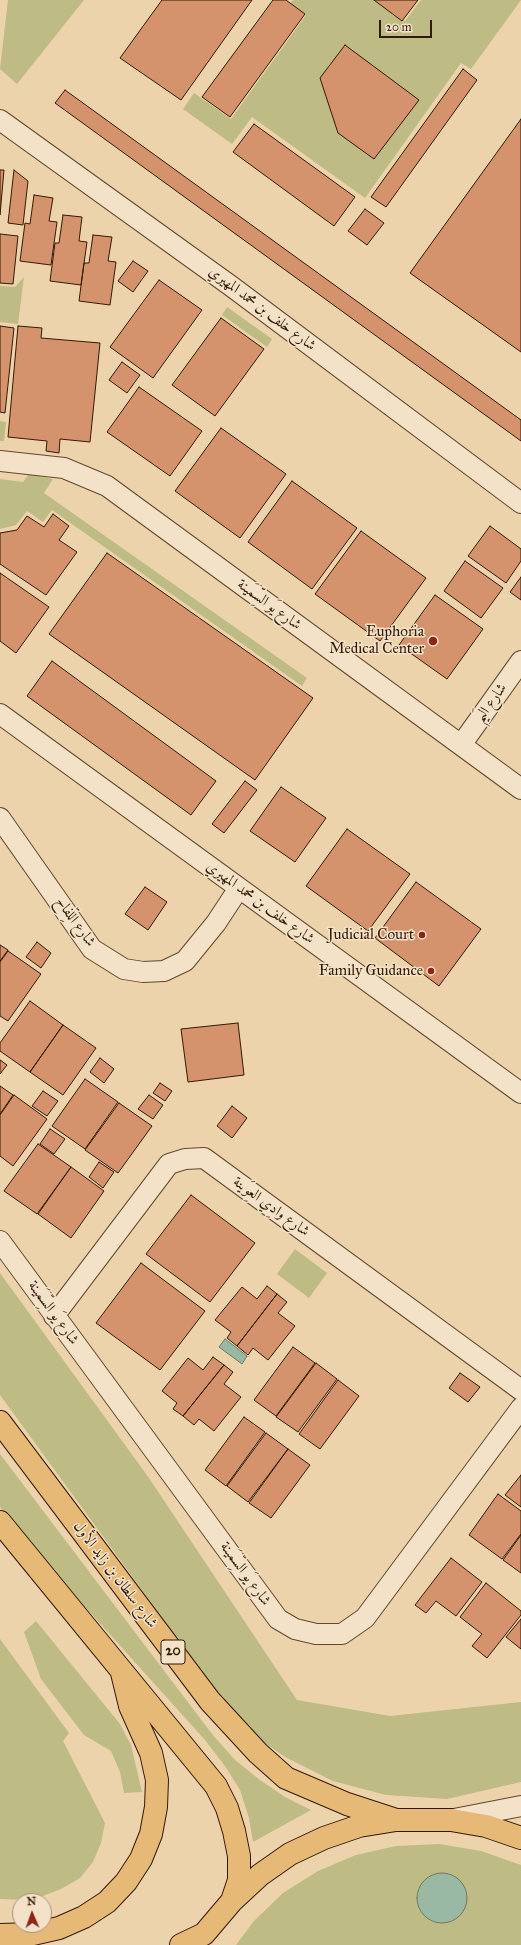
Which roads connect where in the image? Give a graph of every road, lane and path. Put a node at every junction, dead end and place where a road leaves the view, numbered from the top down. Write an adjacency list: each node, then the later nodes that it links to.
1 (0, 120): 3 (street, شارع خلف بن محمد المهيري)
2 (0, 461): 6 (street, شارع يَو السِّمَينة)
3 (521, 503)
4 (521, 661): 6 (street, شارع اليَم)
5 (0, 714): 9 (street, شارع خلف بن محمد المهيري)
6 (461, 745): 7 (street, شارع يَو السِّمَينة)
7 (521, 789)
8 (0, 818): 9 (street, شارع اللِّفاح)
9 (239, 888): 10 (street, شارع خلف بن محمد المهيري)
10 (521, 1093)
11 (0, 1241): 12 (street, شارع يَو السِّمَينة)
12 (54, 1316): 13 (street, شارع وادِي العِوَينة); 14 (street, شارع يَو السِّمَينة)
13 (521, 1390)
14 (521, 1408)
15 (0, 1422): 19 (main road, شارع سلطان بن زايد الأول / 20)
16 (0, 1522): 17 (main road)
17 (122, 1670): 22 (main road); 23 (main road)
18 (521, 1806): 20 (street)
19 (396, 1820): 20 (main road); 22 (main road)
20 (451, 1820): 21 (main road)
21 (521, 1838)
22 (232, 1901): 24 (main road)
23 (0, 1935)
24 (206, 1936): 25 (main road)
25 (181, 1945)

